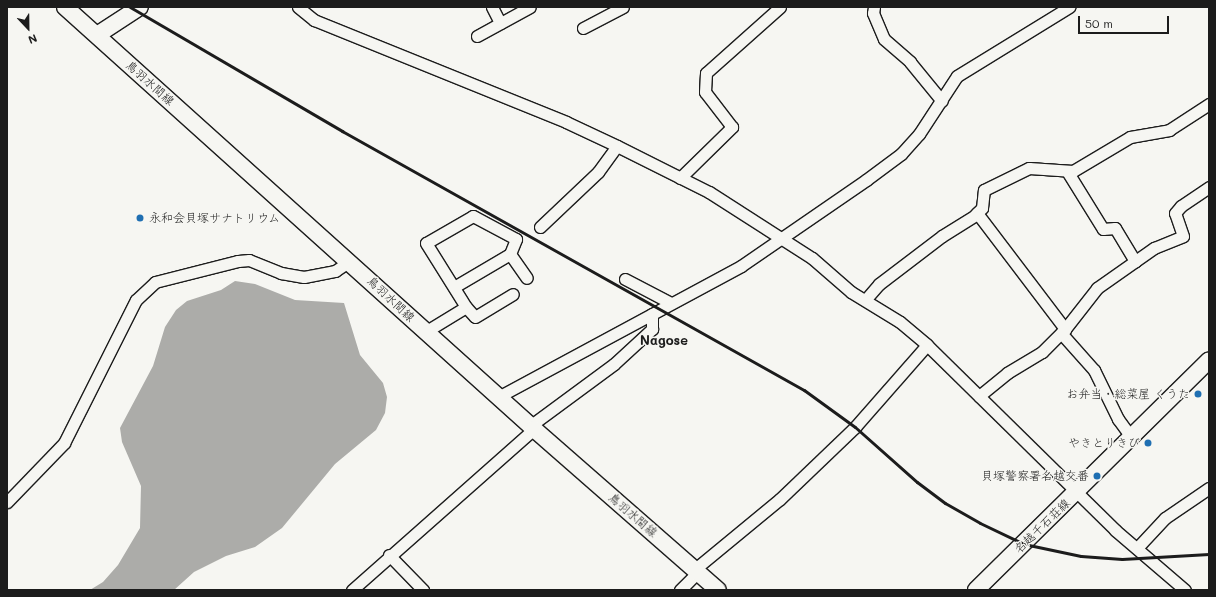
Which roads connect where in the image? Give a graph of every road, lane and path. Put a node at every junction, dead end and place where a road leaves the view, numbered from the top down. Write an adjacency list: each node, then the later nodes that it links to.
1 (65, 7): 13 (street, 鳥羽水間線)
2 (140, 7): 13 (street)
3 (298, 7): 17 (street)
4 (492, 7): 11 (street)
5 (530, 7): 11 (street)
6 (780, 7): 10 (street)
7 (874, 7): 15 (street)
8 (1069, 7): 15 (street)
9 (617, 8): 12 (street)
10 (766, 11): 19 (street)
11 (500, 23): 14 (street)
12 (583, 28)
13 (96, 35): 25 (street, 鳥羽水間線)
14 (477, 36)
15 (942, 101): 23 (street)
16 (1209, 104): 18 (street)
17 (617, 146): 19 (street); 22 (street)
18 (1068, 171): 21 (street); 26 (street)
19 (680, 178): 23 (street)
20 (1209, 188): 26 (street)
21 (977, 213): 31 (street); 35 (street)
22 (540, 227)
23 (780, 238): 31 (street); 32 (street)
24 (510, 254): 27 (street); 29 (street); 29 (street)
25 (350, 261): 36 (street, 鳥羽水間線); 45 (street)
26 (1135, 261): 35 (street)
27 (527, 278)
28 (625, 279): 32 (street)
29 (454, 287): 33 (street)
30 (513, 294): 33 (street)
31 (866, 299): 37 (street)
32 (671, 303): 34 (street)
33 (466, 307): 36 (street)
34 (652, 314): 40 (street); 41 (street)
35 (1063, 331): 39 (street); 42 (street)
36 (425, 332): 40 (street, 鳥羽水間線)
37 (927, 345): 39 (street); 48 (street)
38 (1209, 360): 42 (street, 名越千石荘線)
39 (979, 396): 44 (street)
40 (498, 397): 41 (street, 鳥羽水間線)
41 (532, 428): 47 (street); 48 (street, 鳥羽水間線)
42 (1131, 437): 44 (street, 名越千石荘線)
43 (1209, 488): 46 (street)
44 (1076, 493): 46 (street); 53 (street, 名越千石荘線)
45 (7, 502)
46 (1137, 548): 54 (street)
47 (389, 555): 49 (street); 50 (street)
48 (697, 571): 51 (street); 52 (street, 鳥羽水間線)
49 (352, 590)
50 (423, 590)
51 (680, 590)
52 (718, 590)
53 (976, 590)
54 (1185, 590)

